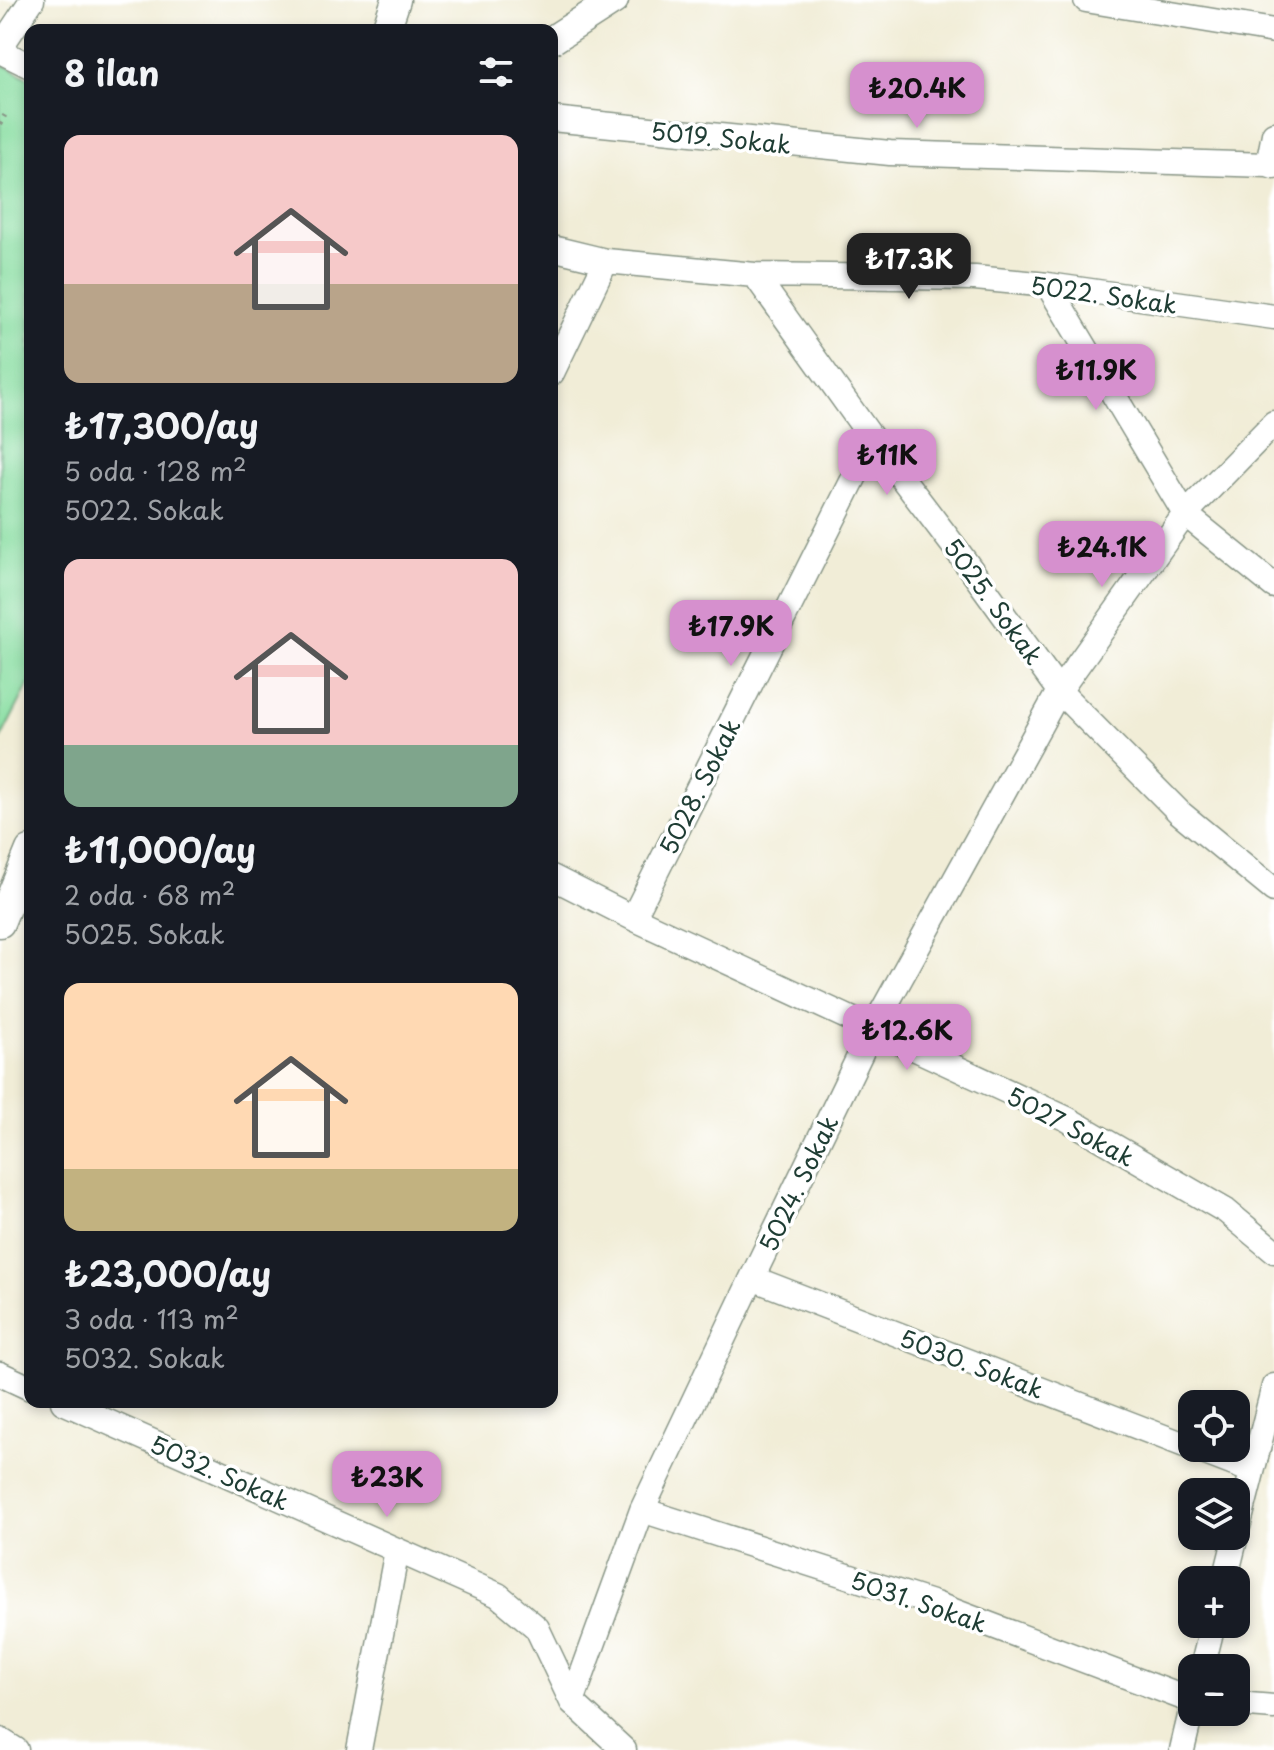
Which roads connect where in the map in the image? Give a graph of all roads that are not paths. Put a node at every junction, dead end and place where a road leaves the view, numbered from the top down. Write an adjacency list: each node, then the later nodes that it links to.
1 (32, 0): 8 (street)
2 (396, 0): 5 (street)
3 (614, 0): 7 (street)
4 (1086, 0): 6 (street)
5 (388, 24)
6 (1274, 31)
7 (558, 36)
8 (0, 49): 9 (street)
9 (24, 63)
10 (558, 120): 12 (street, 5019. Sokak)
11 (1274, 134): 12 (street)
12 (1271, 166)
13 (558, 249): 14 (street, 5022. Sokak)
14 (606, 261): 15 (street, 5022. Sokak); 18 (street)
15 (755, 275): 16 (street, 5022. Sokak); 20 (street, 5025. Sokak)
16 (1048, 285): 17 (street, 5022. Sokak); 21 (street)
17 (1274, 317)
18 (558, 361)
19 (1274, 423): 21 (street, 5024. Sokak)
20 (873, 440): 23 (street, 5025. Sokak); 27 (street, 5028. Sokak)
21 (1185, 514): 22 (street); 23 (street, 5024. Sokak)
22 (1274, 586)
23 (1059, 691): 26 (street, 5025. Sokak); 29 (street, 5024. Sokak)
24 (24, 865): 28 (street)
25 (558, 880): 27 (street, 5027 Sokak)
26 (1274, 890)
27 (633, 918): 29 (street, 5027 Sokak)
28 (0, 923)
29 (872, 1030): 30 (street, 5027 Sokak); 31 (street, 5024. Sokak)
30 (1274, 1251)
31 (752, 1278): 36 (street, 5030. Sokak); 38 (street, 5024. Sokak)
32 (0, 1374): 33 (street)
33 (24, 1385)
34 (1274, 1386): 36 (street)
35 (77, 1408): 39 (street, 5032. Sokak)
36 (1252, 1471): 37 (street)
37 (1250, 1479)
38 (642, 1510): 40 (street, 5031. Sokak); 41 (street, 5024. Sokak)
39 (397, 1550): 41 (street, 5032. Sokak); 47 (street)
40 (1178, 1696)
41 (572, 1702): 48 (street, 5032. Sokak)
42 (1250, 1705): 43 (street)
43 (1274, 1707)
44 (1188, 1726): 49 (street)
45 (0, 1740): 46 (street)
46 (16, 1750)
47 (359, 1750)
48 (624, 1750)
49 (1182, 1750)

